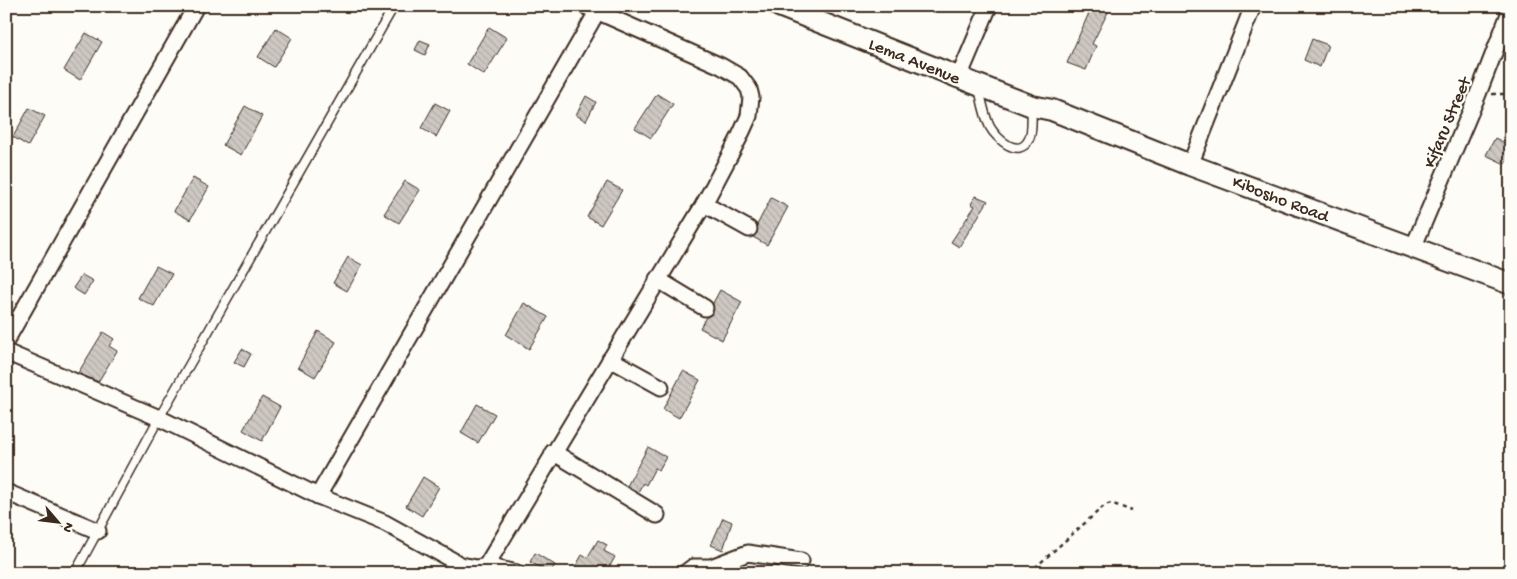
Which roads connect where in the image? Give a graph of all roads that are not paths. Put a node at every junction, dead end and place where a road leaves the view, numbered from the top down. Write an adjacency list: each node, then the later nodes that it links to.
1 (196, 6): 19 (street)
2 (394, 6): 23 (lane)
3 (778, 6): 8 (main road, Lema Avenue)
4 (989, 6): 8 (street)
5 (1253, 6): 12 (street)
6 (591, 9): 13 (street); 26 (street)
7 (1511, 9): 15 (street, Kifaru Street)
8 (959, 77): 9 (main road, Lema Avenue)
9 (978, 85): 10 (main road, Lema Avenue); 10 (lane)
10 (1032, 106): 11 (main road, Lema Avenue)
11 (1052, 110): 12 (main road, Kibosho Road)
12 (1190, 165): 15 (main road, Kibosho Road)
13 (704, 204): 14 (street); 16 (street)
14 (749, 229)
15 (1413, 248): 17 (main road, Kibosho Road)
16 (657, 279): 18 (street); 21 (street)
17 (1511, 284)
18 (705, 308)
19 (6, 342)
20 (6, 352): 23 (street)
21 (610, 359): 22 (street); 24 (street)
22 (661, 387)
23 (159, 418): 26 (street); 28 (lane)
24 (553, 452): 27 (street); 30 (street)
25 (6, 492): 28 (street)
26 (318, 496): 30 (street)
27 (657, 515)
28 (98, 531): 31 (lane)
29 (801, 561): 33 (street)
30 (486, 566): 32 (street)
31 (76, 573)
32 (517, 573)
33 (685, 573)

